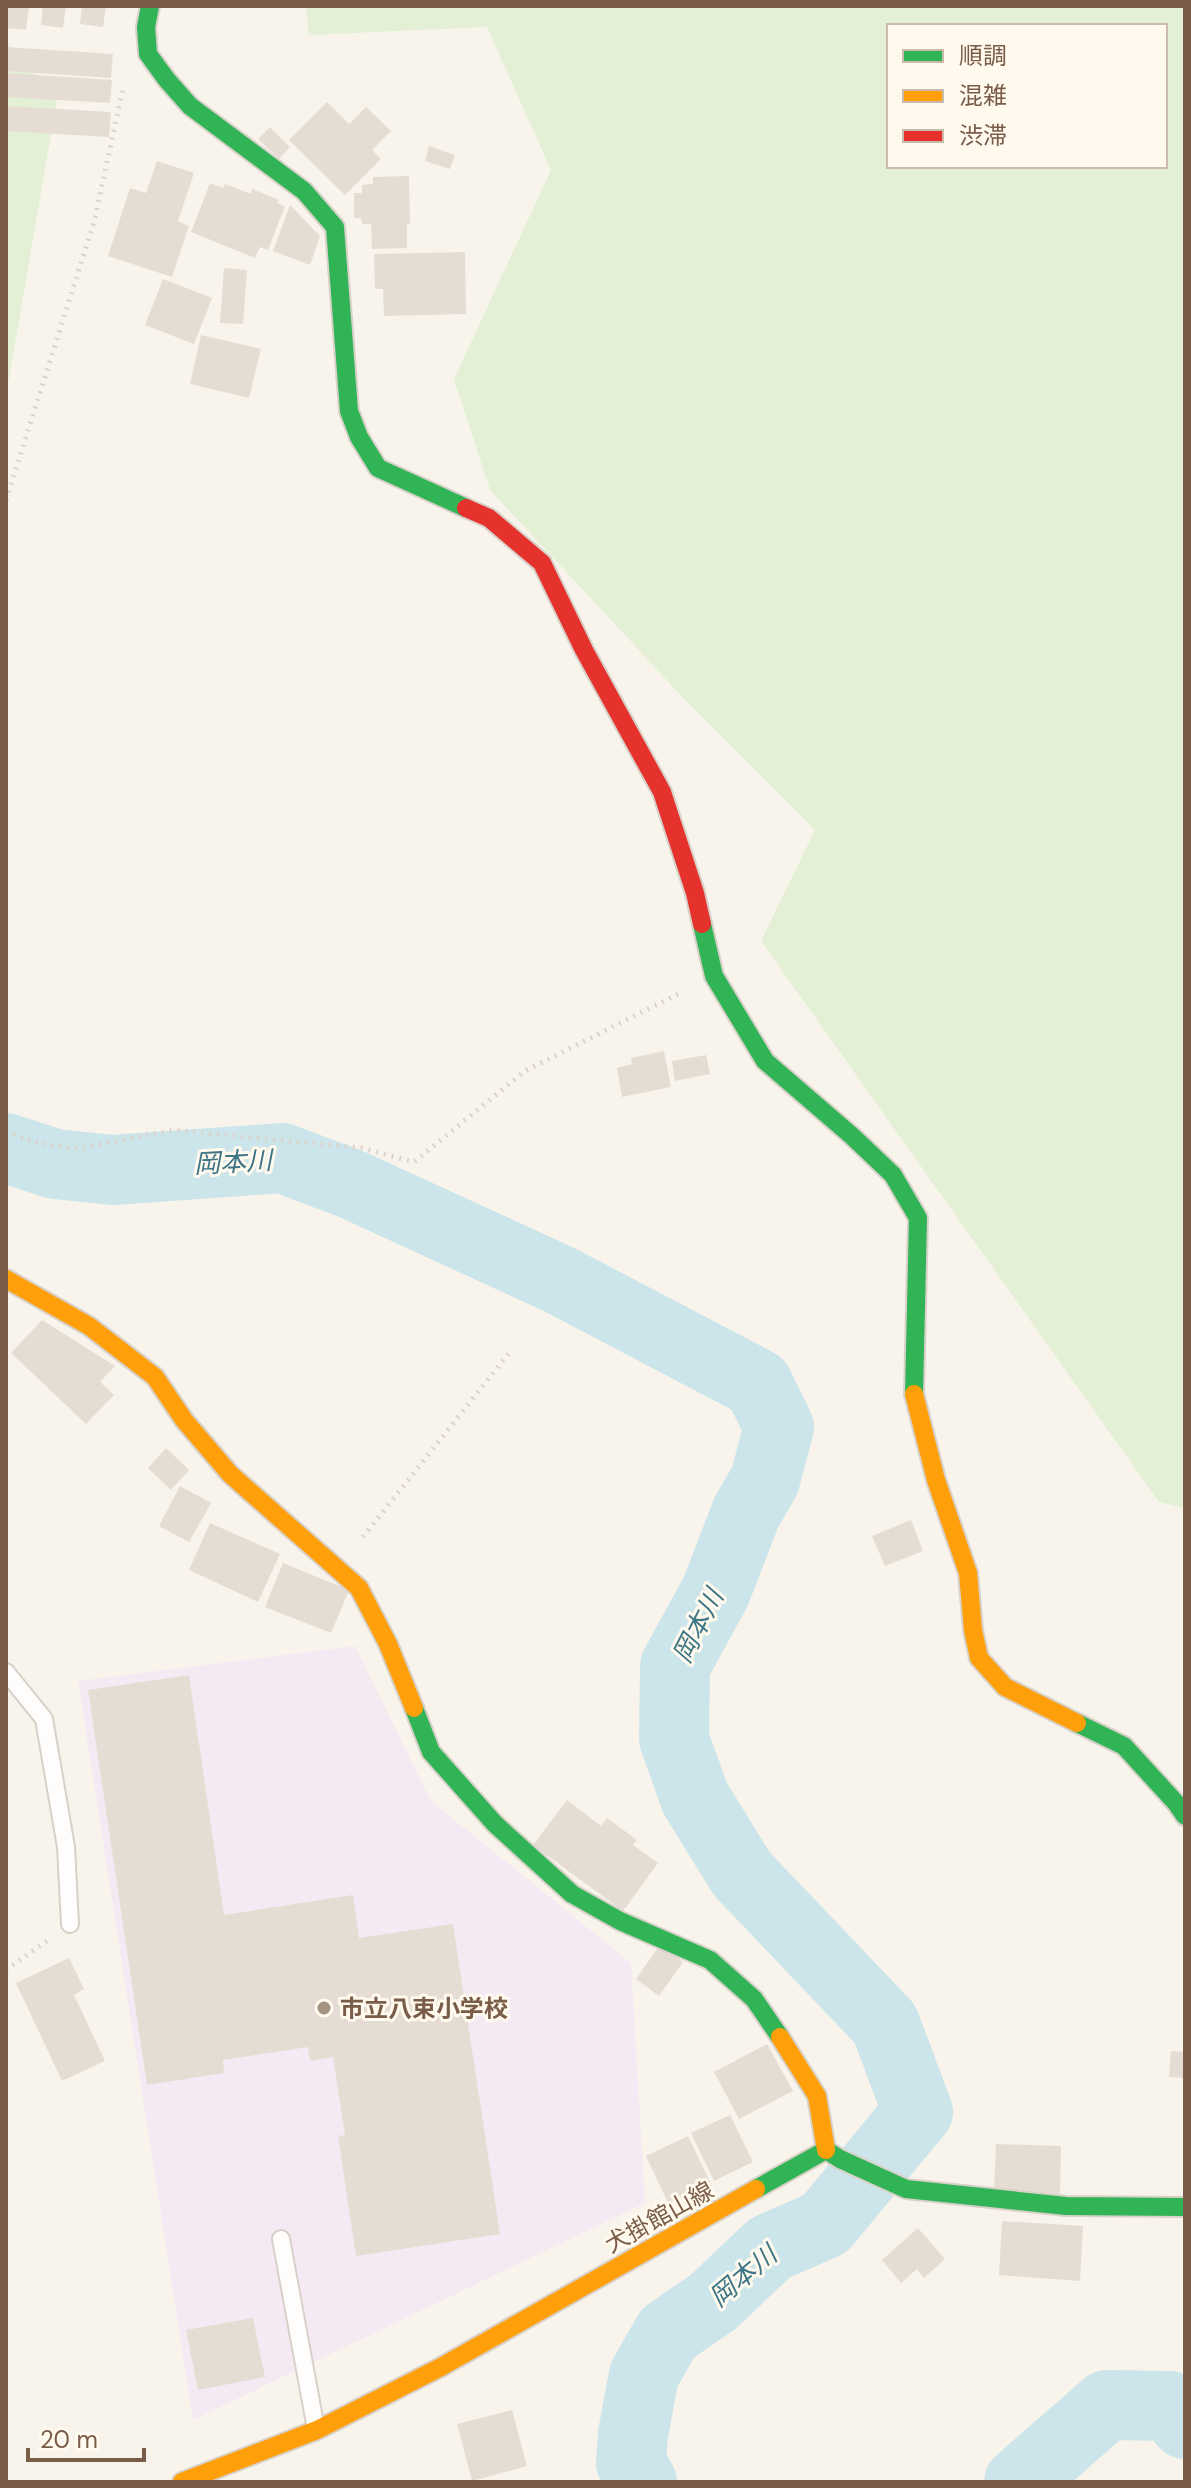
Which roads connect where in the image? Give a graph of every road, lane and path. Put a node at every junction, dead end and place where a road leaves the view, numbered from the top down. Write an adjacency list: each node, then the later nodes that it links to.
1 (150, 6): 2 (street)
2 (148, 42): 3 (path); 4 (street)
3 (6, 500)
4 (714, 976): 5 (path); 10 (street)
5 (6, 1131)
6 (6, 1279): 8 (street)
7 (509, 1353): 8 (path)
8 (338, 1569): 13 (street)
9 (6, 1672): 11 (lane)
10 (1185, 1816)
11 (70, 1924): 12 (path)
12 (6, 1970)
13 (833, 2154): 14 (street); 16 (street, 犬掛館山線)
14 (1185, 2207)
15 (281, 2239): 16 (lane)
16 (317, 2430): 17 (street, 犬掛館山線)
17 (182, 2482)

